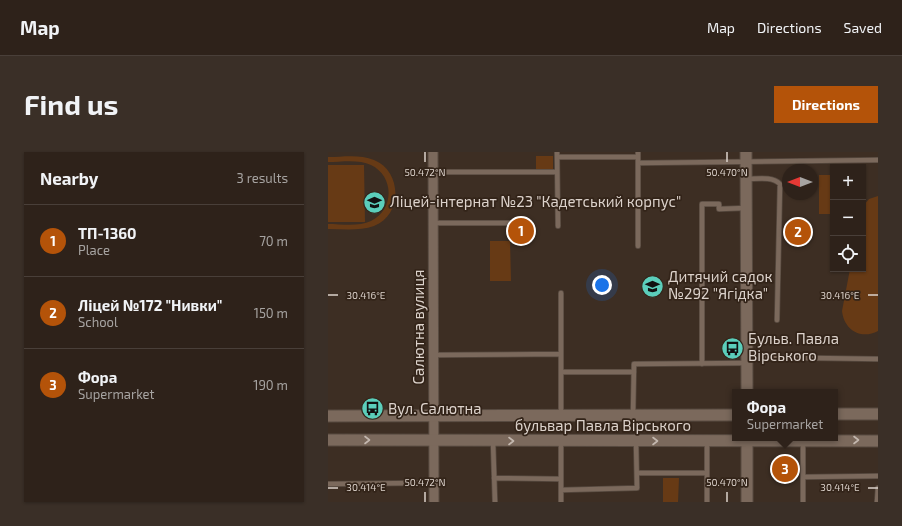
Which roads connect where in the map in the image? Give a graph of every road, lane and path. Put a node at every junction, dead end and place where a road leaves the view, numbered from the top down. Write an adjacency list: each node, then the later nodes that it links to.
1 (433, 152): 7 (street, Салютна вулиця)
2 (638, 154): 3 (lane); 6 (lane)
3 (557, 155): 8 (lane)
4 (746, 157): 5 (lane); 6 (lane); 9 (street)
5 (878, 160)
6 (638, 163): 14 (lane)
7 (433, 172): 8 (lane); 11 (street, Салютна вулиця)
8 (558, 172): 13 (lane)
9 (746, 179): 10 (street); 16 (lane)
10 (746, 208): 20 (street); 21 (lane)
11 (433, 223): 12 (lane); 18 (street, Салютна вулиця)
12 (526, 223)
13 (558, 226)
14 (638, 246)
15 (561, 293): 17 (lane)
16 (777, 320)
17 (561, 354): 18 (lane); 22 (lane)
18 (434, 355): 28 (street, Салютна вулиця)
19 (878, 359): 20 (lane)
20 (746, 360): 21 (lane); 24 (street)
21 (702, 364): 23 (lane)
22 (561, 372): 23 (lane); 25 (lane)
23 (634, 372): 29 (lane)
24 (747, 389)
25 (561, 414): 28 (street, бульвар Павла Вірського); 29 (street, бульвар Павла Вірського)
26 (838, 414): 27 (street)
27 (878, 414)
28 (434, 415): 31 (street, бульвар Павла Вірського); 36 (street, Салютна вулиця)
29 (633, 415): 30 (street, бульвар Павла Вірського)
30 (732, 415)
31 (328, 416)
32 (732, 439): 34 (street, бульвар Павла Вірського)
33 (328, 440): 36 (street, бульвар Павла Вірського, one-way to 36)
34 (707, 440): 39 (street, бульвар Павла Вірського, one-way to 34); 44 (lane)
35 (838, 440): 42 (street, бульвар Павла Вірського, one-way to 42)
36 (434, 441): 37 (street, бульвар Павла Вірського); 53 (street, Салютна вулиця)
37 (493, 441): 38 (street, бульвар Павла Вірського, one-way to 38); 47 (lane)
38 (561, 441): 39 (street, бульвар Павла Вірського); 48 (lane)
39 (636, 441): 43 (lane)
40 (747, 441): 57 (street)
41 (803, 441): 46 (lane)
42 (878, 441)
43 (636, 473): 44 (lane); 52 (lane)
44 (707, 473): 56 (lane)
45 (878, 476): 46 (lane)
46 (803, 477): 58 (lane)
47 (494, 478): 48 (lane); 54 (lane)
48 (561, 479): 52 (lane)
49 (417, 483): 50 (lane)
50 (328, 484)
51 (878, 488): 59 (lane)
52 (561, 490): 55 (lane)
53 (434, 502)
54 (495, 502)
55 (561, 502)
56 (707, 502)
57 (747, 502)
58 (803, 502)
59 (877, 502)

